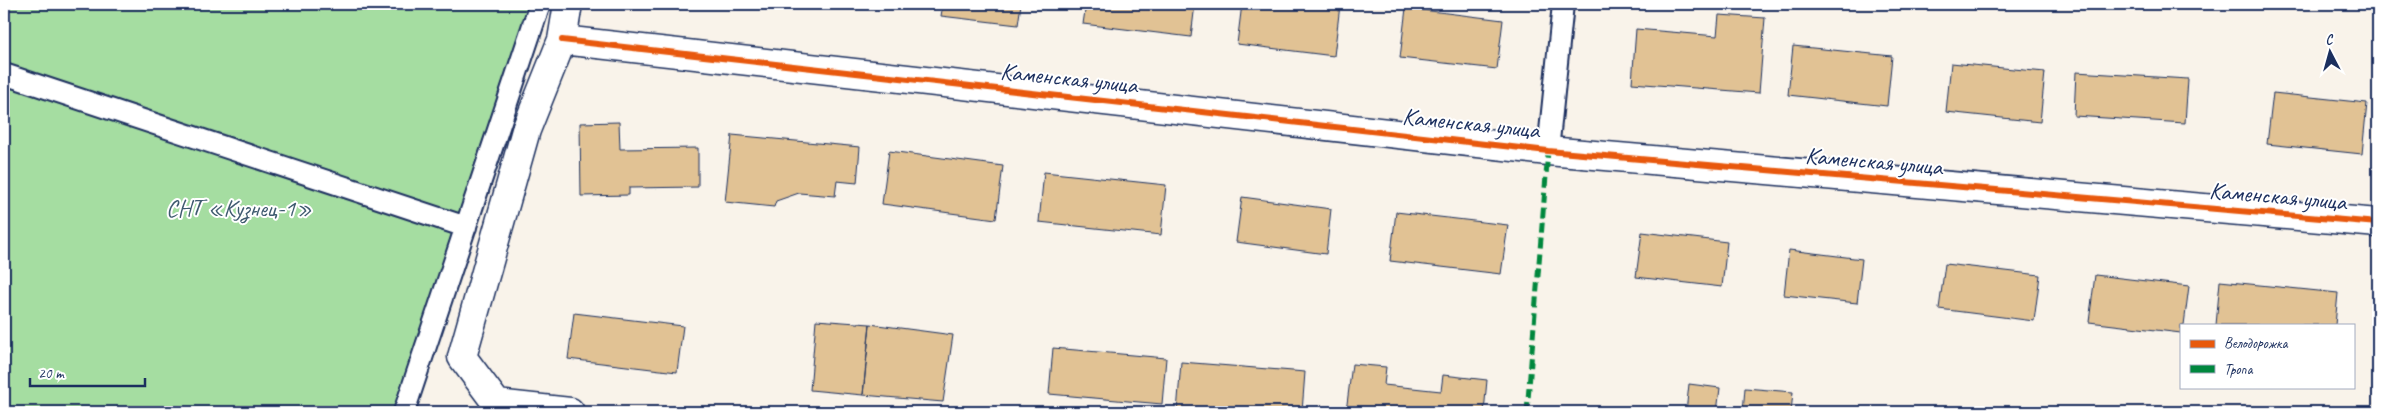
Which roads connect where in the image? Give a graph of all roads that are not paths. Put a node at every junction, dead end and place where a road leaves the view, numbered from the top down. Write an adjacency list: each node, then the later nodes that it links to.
1 (540, 4): 8 (lane)
2 (568, 4): 4 (street)
3 (1563, 4): 6 (lane)
4 (562, 40): 6 (street, Каменская улица); 10 (street)
5 (4, 74): 8 (lane)
6 (1548, 151): 7 (street, Каменская улица)
7 (2378, 223)
8 (466, 227): 9 (lane)
9 (404, 412)
10 (570, 412)

